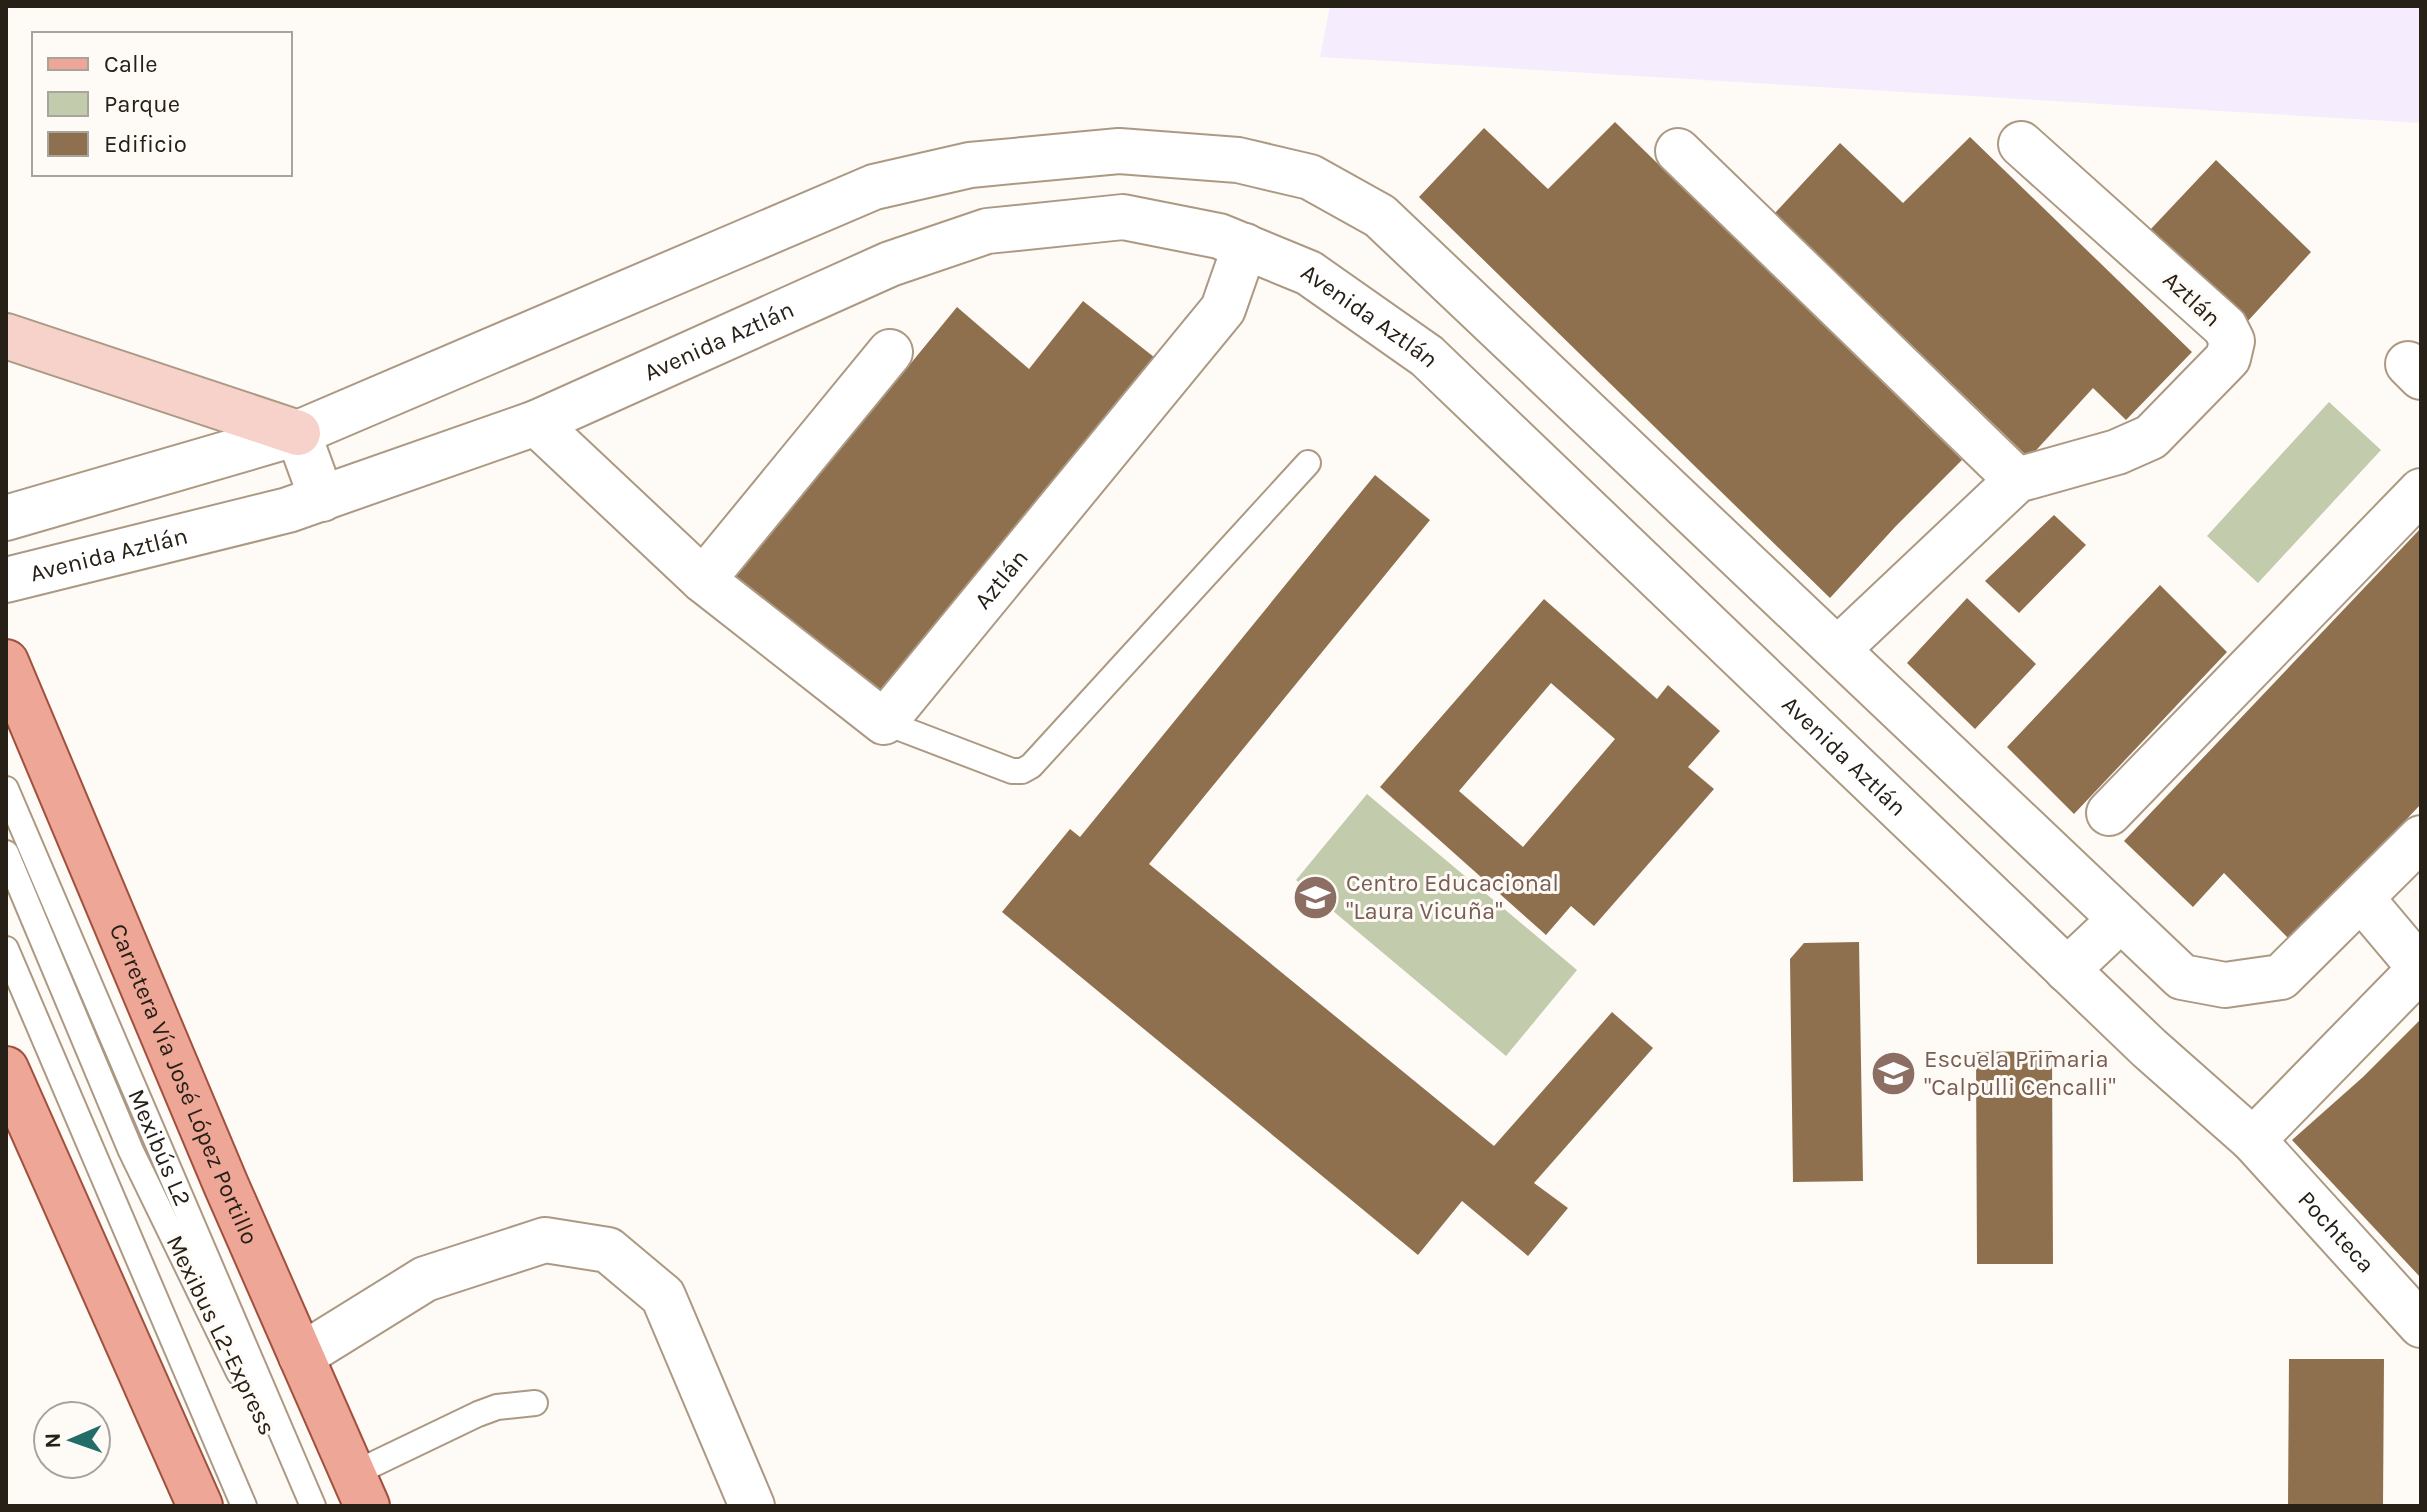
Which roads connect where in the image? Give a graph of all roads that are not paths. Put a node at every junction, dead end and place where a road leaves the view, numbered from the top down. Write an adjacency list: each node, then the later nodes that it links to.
1 (2021, 144): 9 (street, Aztlán)
2 (1678, 151): 9 (street)
3 (1245, 246): 6 (street, Avenida Aztlán); 17 (street, Aztlán); 26 (street, Avenida Aztlán)
4 (6, 336): 7 (main road)
5 (890, 352): 14 (street)
6 (536, 423): 11 (street, Avenida Aztlán); 14 (street)
7 (298, 433): 11 (street); 12 (street); 15 (street)
8 (1308, 463): 17 (lane)
9 (2017, 480): 15 (street, Aztlán)
10 (2421, 491): 19 (street)
11 (322, 499): 13 (street, Avenida Aztlán)
12 (6, 518)
13 (6, 580)
14 (703, 580): 17 (street)
15 (1838, 649): 23 (street)
16 (6, 662): 30 (main road, Carretera Vía José López Portillo)
17 (884, 722)
18 (6, 789): 35 (lane, Mexibús L2)
19 (2109, 813)
20 (2421, 838): 22 (street)
21 (6, 853): 35 (lane, Mexibus L2-Express)
22 (2362, 899): 23 (street); 25 (street)
23 (2121, 919): 26 (street)
24 (6, 949): 34 (lane)
25 (2421, 968): 28 (street)
26 (2067, 970): 28 (street, Avenida Aztlán)
27 (6, 1069): 33 (main road)
28 (2253, 1140): 29 (street, Pochteca)
29 (2421, 1325)
30 (301, 1356): 32 (main road, Carretera Vía José López Portillo); 36 (street)
31 (535, 1403): 32 (lane)
32 (360, 1490)
33 (200, 1506)
34 (244, 1506)
35 (311, 1506)
36 (752, 1506)

